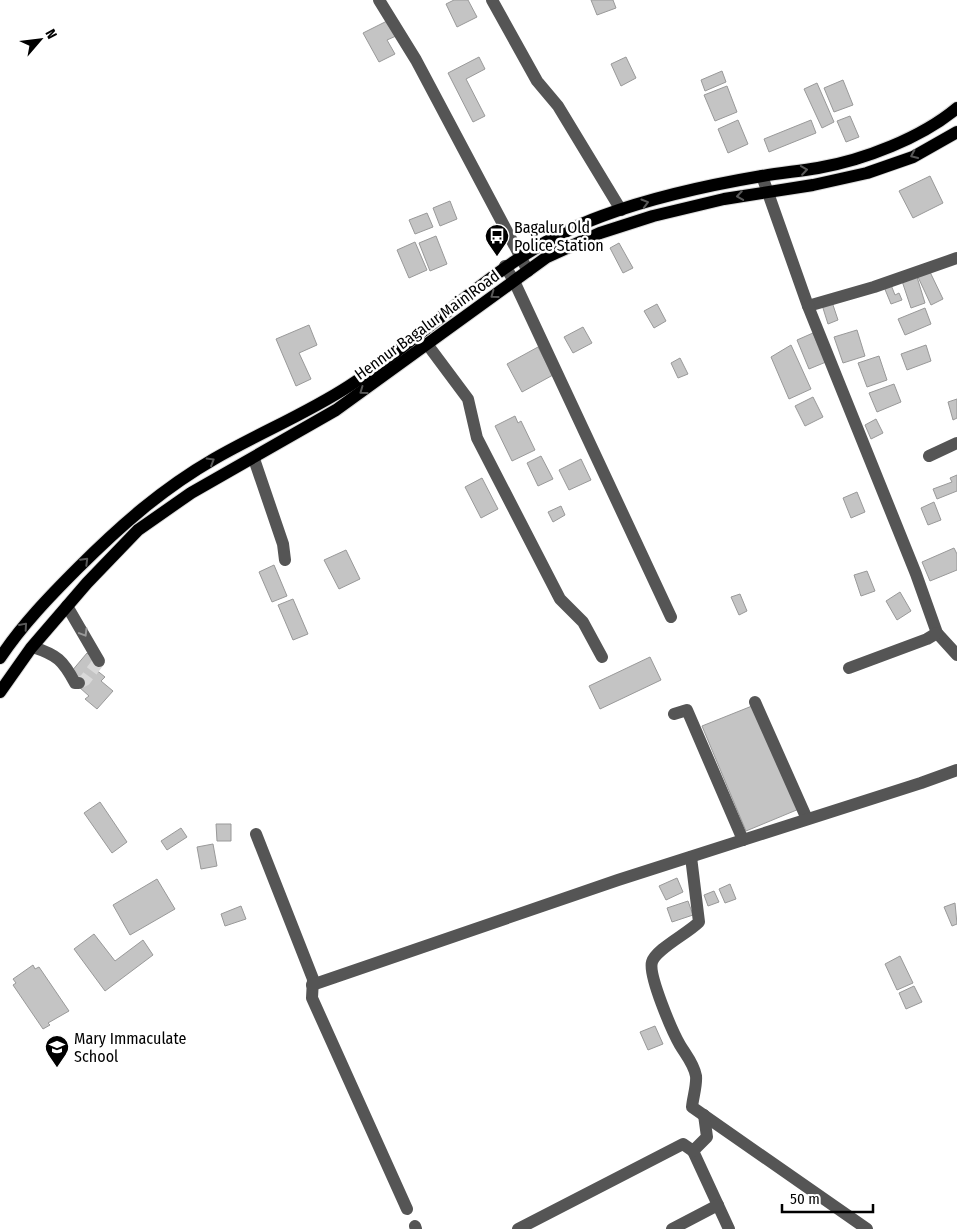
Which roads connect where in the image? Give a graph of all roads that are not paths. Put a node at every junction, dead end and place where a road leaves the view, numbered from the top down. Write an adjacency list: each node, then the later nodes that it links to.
1 (379, 0): 8 (street)
2 (492, 0): 7 (street)
3 (957, 108): 5 (main road, Hennur Bagalur Main Road, one-way to 3)
4 (957, 132): 6 (main road, Hennur Bagalur Main Road, one-way to 6)
5 (762, 176): 6 (street); 7 (main road, Hennur Bagalur Main Road, one-way to 5)
6 (767, 192): 11 (main road, Hennur Bagalur Main Road, one-way to 11); 13 (street)
7 (621, 210): 8 (main road, Hennur Bagalur Main Road)
8 (520, 256): 10 (main road, Hennur Bagalur Main Road); 11 (street)
9 (957, 258): 13 (street)
10 (505, 266): 12 (street); 25 (main road, Hennur Bagalur Main Road, one-way to 10)
11 (528, 271): 12 (main road, Hennur Bagalur Main Road)
12 (514, 281): 14 (main road, Hennur Bagalur Main Road, one-way to 14); 20 (street)
13 (808, 306): 21 (street)
14 (427, 344): 17 (main road, Hennur Bagalur Main Road, one-way to 17); 24 (street)
15 (957, 443): 16 (street)
16 (930, 456)
17 (254, 459): 18 (street); 19 (main road, Hennur Bagalur Main Road)
18 (285, 560)
19 (67, 606): 22 (main road, Hennur Bagalur Main Road); 26 (street, one-way to 26)
20 (670, 617)
21 (937, 633): 23 (street); 27 (street)
22 (33, 647): 28 (street); 29 (main road, Hennur Bagalur Main Road)
23 (957, 655)
24 (602, 657)
25 (0, 658)
26 (99, 661)
27 (849, 668)
28 (79, 684)
29 (0, 692)
30 (755, 702): 33 (street)
31 (674, 714): 35 (street)
32 (957, 770): 33 (street)
33 (807, 819): 35 (street)
34 (256, 834): 37 (street)
35 (743, 840): 36 (street)
36 (691, 857): 37 (street); 38 (street)
37 (312, 985): 41 (street)
38 (704, 1115): 39 (street); 45 (street)
39 (693, 1151): 40 (street); 42 (street)
40 (718, 1205): 43 (street); 44 (street)
41 (406, 1209)
42 (520, 1229)
43 (672, 1229)
44 (729, 1229)
45 (867, 1229)

